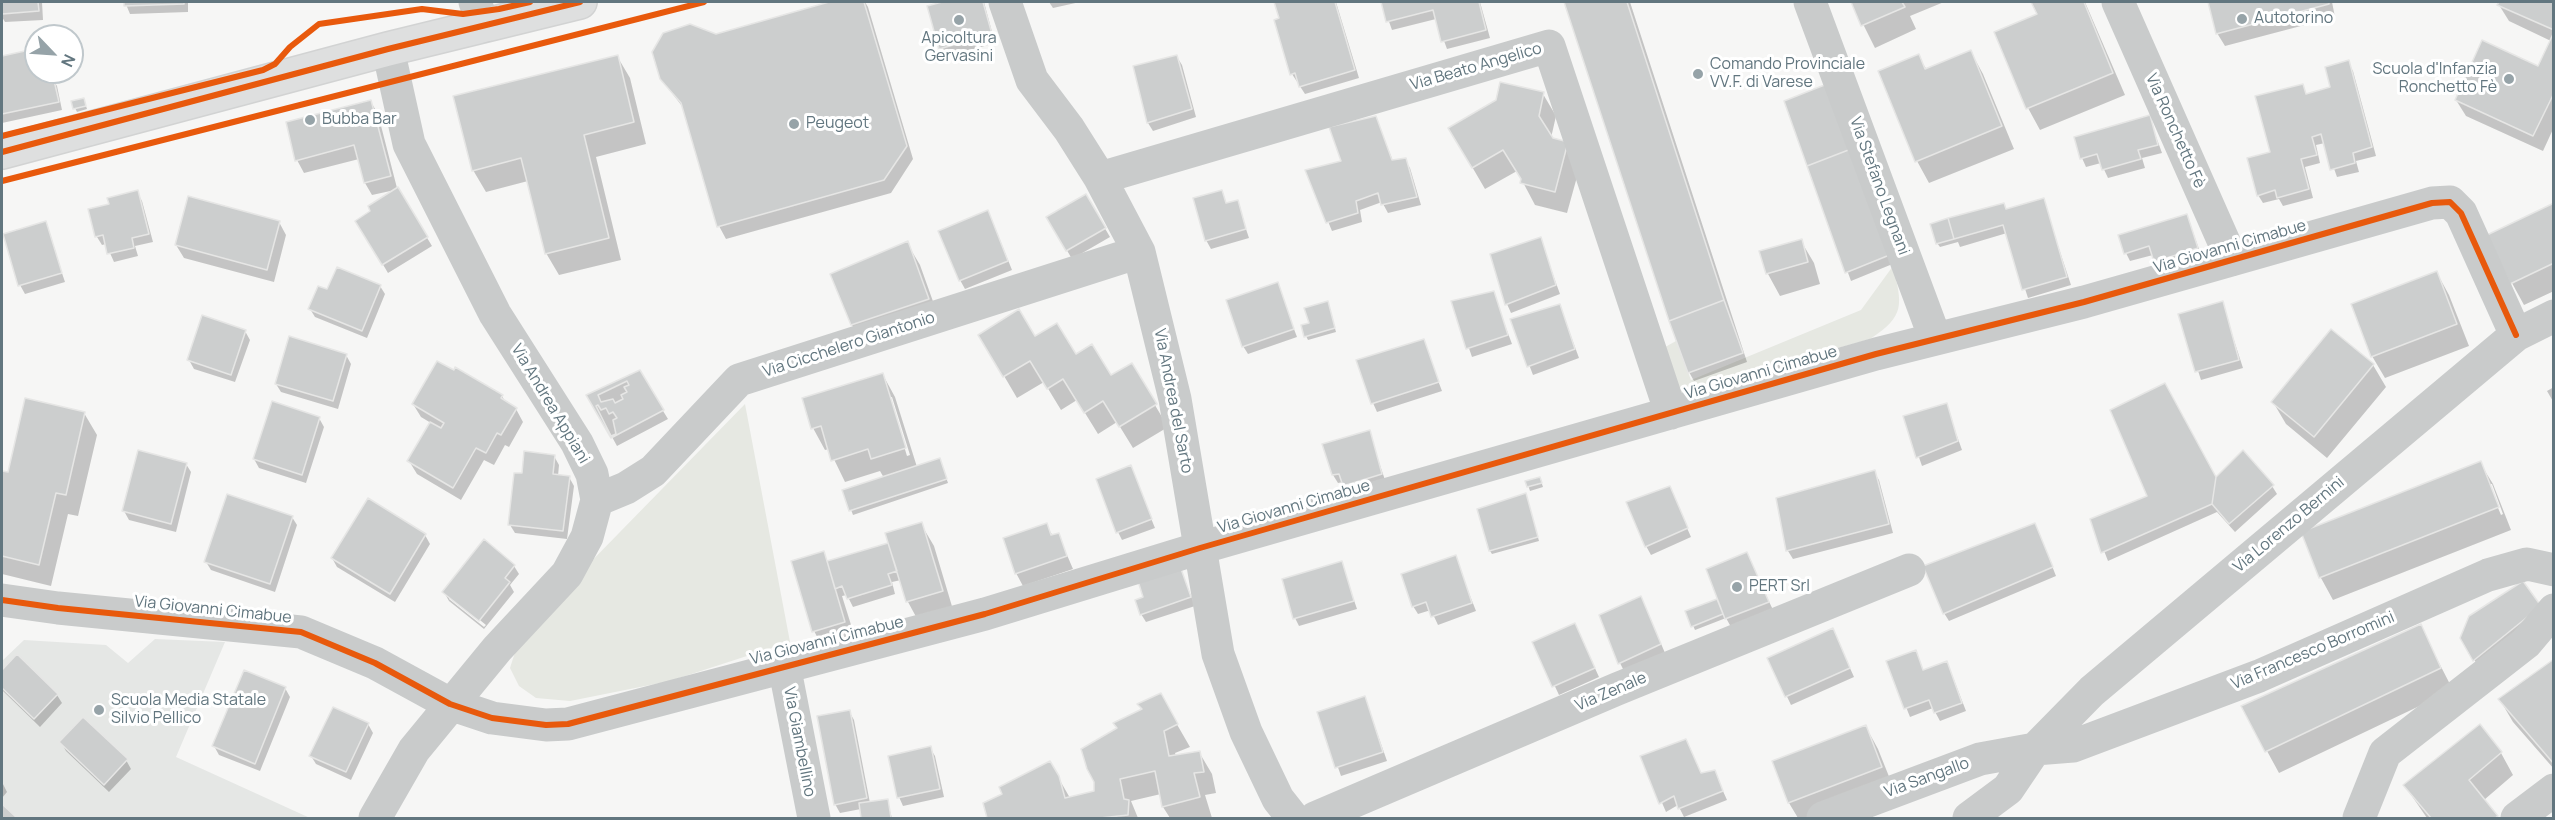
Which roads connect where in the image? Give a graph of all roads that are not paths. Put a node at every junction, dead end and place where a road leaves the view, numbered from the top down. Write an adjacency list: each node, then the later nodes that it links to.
1 (580, 2): 5 (main road)
2 (1005, 2): 8 (street, Via Andrea del Sarto)
3 (1810, 2): 13 (street, Via Stefano Legnani)
4 (2118, 2): 10 (street, Via Ronchetto Fè)
5 (479, 14): 6 (main road)
6 (388, 49): 7 (main road); 15 (street, Via Andrea Appiani)
7 (2, 152)
8 (1100, 178): 9 (street, Via Andrea del Sarto); 14 (street, Via Beato Angelico)
9 (1139, 252): 15 (street, Via Cicchelero Giantonio); 16 (street, Via Andrea del Sarto)
10 (2232, 260): 12 (street, Via Giovanni Cimabue); 13 (street, Via Giovanni Cimabue)
11 (2553, 316): 12 (street, Via Lorenzo Bernini)
12 (2516, 335): 24 (street, Via Lorenzo Bernini)
13 (1935, 338): 14 (street, Via Giovanni Cimabue)
14 (1671, 413): 16 (street, Via Giovanni Cimabue)
15 (597, 500): 22 (street, Via Andrea Appiani)
16 (1200, 548): 21 (street, Via Giovanni Cimabue); 28 (street, Via Andrea del Sarto)
17 (1909, 570): 29 (street, Via Zenale)
18 (2553, 570): 23 (street, Via Francesco Borromini)
19 (2, 600): 22 (street, Via Giovanni Cimabue)
20 (2553, 610): 32 (street)
21 (784, 665): 22 (street, Via Giovanni Cimabue); 27 (street, Via Giambellino)
22 (450, 704): 26 (street, Via Andrea Appiani)
23 (2073, 746): 24 (street, Via Sangallo)
24 (2035, 749): 30 (street, Via Sangallo); 31 (street)
25 (2553, 790): 33 (street)
26 (375, 819)
27 (814, 819)
28 (1293, 819)
29 (1315, 819)
30 (1823, 819)
31 (1969, 819)
32 (2359, 819)
33 (2517, 819)

